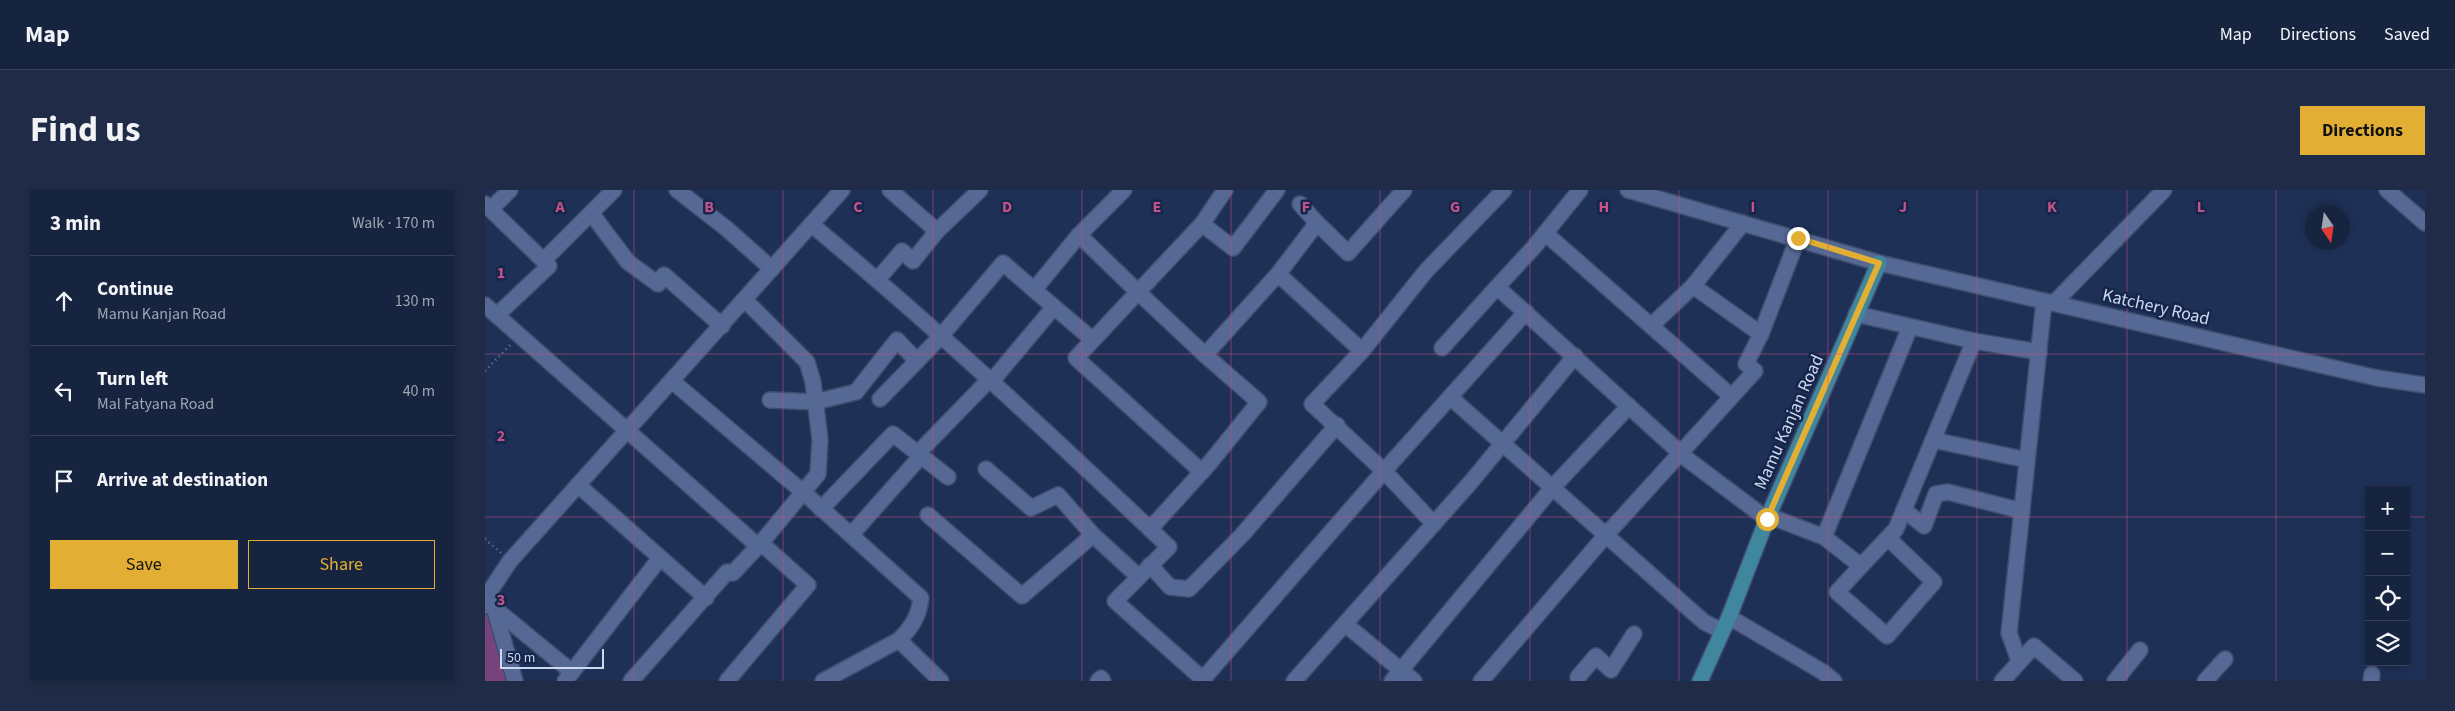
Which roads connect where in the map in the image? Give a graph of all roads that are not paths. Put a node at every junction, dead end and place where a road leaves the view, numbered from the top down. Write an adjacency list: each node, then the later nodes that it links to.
1 (510, 190): 17 (street)
2 (614, 190): 18 (street)
3 (842, 190): 22 (street)
4 (890, 190): 24 (street)
5 (980, 190): 24 (street)
6 (1124, 190): 26 (street)
7 (1225, 190): 23 (street)
8 (1277, 190): 23 (street)
9 (1404, 190): 19 (street)
10 (1504, 190): 52 (street)
11 (1580, 190): 25 (street)
12 (2164, 190): 38 (street)
13 (2387, 190): 21 (street)
14 (1633, 191): 20 (street, Katchery Road)
15 (687, 193): 30 (street)
16 (1300, 204): 19 (street)
17 (488, 207): 28 (street)
18 (591, 213): 28 (street); 44 (street)
19 (1317, 222): 31 (street)
20 (1743, 223): 27 (street, Katchery Road); 33 (street)
21 (2425, 223)
22 (812, 224): 30 (street); 32 (street)
23 (1201, 224): 36 (street)
24 (937, 231): 32 (street)
25 (1545, 233): 34 (street); 45 (street)
26 (1079, 235): 35 (street); 36 (street)
27 (1798, 238): 29 (street, Katchery Road); 47 (street)
28 (544, 260): 43 (street)
29 (1879, 263): 38 (street, Katchery Road); 42 (main road, Mamu Kanjan Road)
30 (772, 269): 37 (street)
31 (1278, 274): 52 (street); 54 (street)
32 (878, 279): 48 (street)
33 (1693, 286): 45 (street); 47 (street)
34 (1497, 287): 41 (street); 51 (street)
35 (1035, 290): 40 (street); 48 (street)
36 (1138, 292): 49 (street); 54 (street)
37 (745, 300): 44 (street); 64 (street)
38 (2049, 302): 53 (street); 59 (street, Katchery Road)
39 (485, 305): 43 (street)
40 (1054, 307): 49 (street); 58 (street)
41 (1526, 312): 55 (street); 61 (street)
42 (1856, 314): 46 (street); 84 (main road, Mamu Kanjan Road)
43 (497, 315): 67 (street)
44 (721, 326): 57 (street)
45 (1651, 326): 60 (street)
46 (1910, 327): 50 (street); 90 (street)
47 (1761, 334): 60 (street)
48 (941, 336): 56 (street); 58 (street)
49 (1093, 340): 75 (street)
50 (1973, 341): 53 (street); 68 (street)
51 (1442, 348)
52 (1361, 351): 66 (street)
53 (2039, 352): 72 (street)
54 (1205, 354): 75 (street)
55 (1575, 356): 65 (street); 69 (street)
56 (917, 361): 62 (street); 64 (street)
57 (672, 381): 67 (street); 79 (street)
58 (990, 381): 71 (street); 86 (street)
59 (2425, 385)
60 (1731, 396): 70 (street)
61 (1451, 397): 69 (street); 74 (street)
62 (880, 399)
63 (770, 400): 64 (street)
64 (815, 402): 79 (street)
65 (1629, 406): 70 (street); 78 (street)
66 (1337, 425): 74 (street); 94 (street)
67 (628, 429): 77 (street); 92 (street)
68 (1933, 440): 72 (street); 81 (street)
69 (1503, 442): 78 (street); 85 (street)
70 (1681, 454): 84 (street); 87 (street)
71 (920, 455): 76 (street); 80 (street); 88 (street)
72 (2027, 460): 82 (street)
73 (986, 469): 89 (street)
74 (1384, 471): 85 (street); 109 (street)
75 (1202, 472): 86 (street)
76 (948, 477)
77 (578, 485): 93 (street); 98 (street)
78 (1553, 487): 87 (street); 108 (street)
79 (803, 492): 80 (street); 92 (street)
80 (821, 509): 88 (street)
81 (1904, 510): 82 (street); 91 (street)
82 (2022, 511): 106 (street)
83 (928, 515): 89 (street)
84 (1768, 517): 90 (street); 99 (main road, Mamu Kanjan Road)
85 (1434, 524): 100 (street)
86 (1151, 529): 94 (street)
87 (1606, 534): 101 (street); 120 (street)
88 (851, 535): 103 (street)
89 (1093, 535): 96 (street)
90 (1824, 537): 95 (street)
91 (1887, 538): 95 (street); 95 (street)
92 (760, 545): 97 (street); 113 (street)
93 (660, 558): 97 (street); 107 (street)
94 (1150, 565): 96 (street)
95 (1861, 566)
96 (1139, 577): 109 (street)
97 (705, 598): 112 (street)
98 (491, 606): 107 (street); 111 (street)
99 (1729, 617): 101 (main road, Mamu Kanjan Road); 122 (street)
100 (1345, 624): 108 (street); 118 (street)
101 (1722, 631): 121 (main road, Mamu Kanjan Road)
102 (1634, 634): 110 (street)
103 (899, 640): 114 (street); 115 (street)
104 (2140, 650): 125 (street)
105 (2225, 659): 126 (street)
106 (2019, 662): 123 (street); 124 (street)
107 (568, 676)
108 (1396, 676): 119 (street)
109 (1204, 680)
110 (1578, 680)
111 (515, 681)
112 (631, 681)
113 (727, 681)
114 (823, 681)
115 (941, 681)
116 (1098, 681): 117 (street)
117 (1103, 681)
118 (1293, 681)
119 (1414, 681)
120 (1481, 681)
121 (1700, 681)
122 (1834, 681)
123 (2002, 681)
124 (2075, 681)
125 (2115, 681)
126 (2205, 681)

